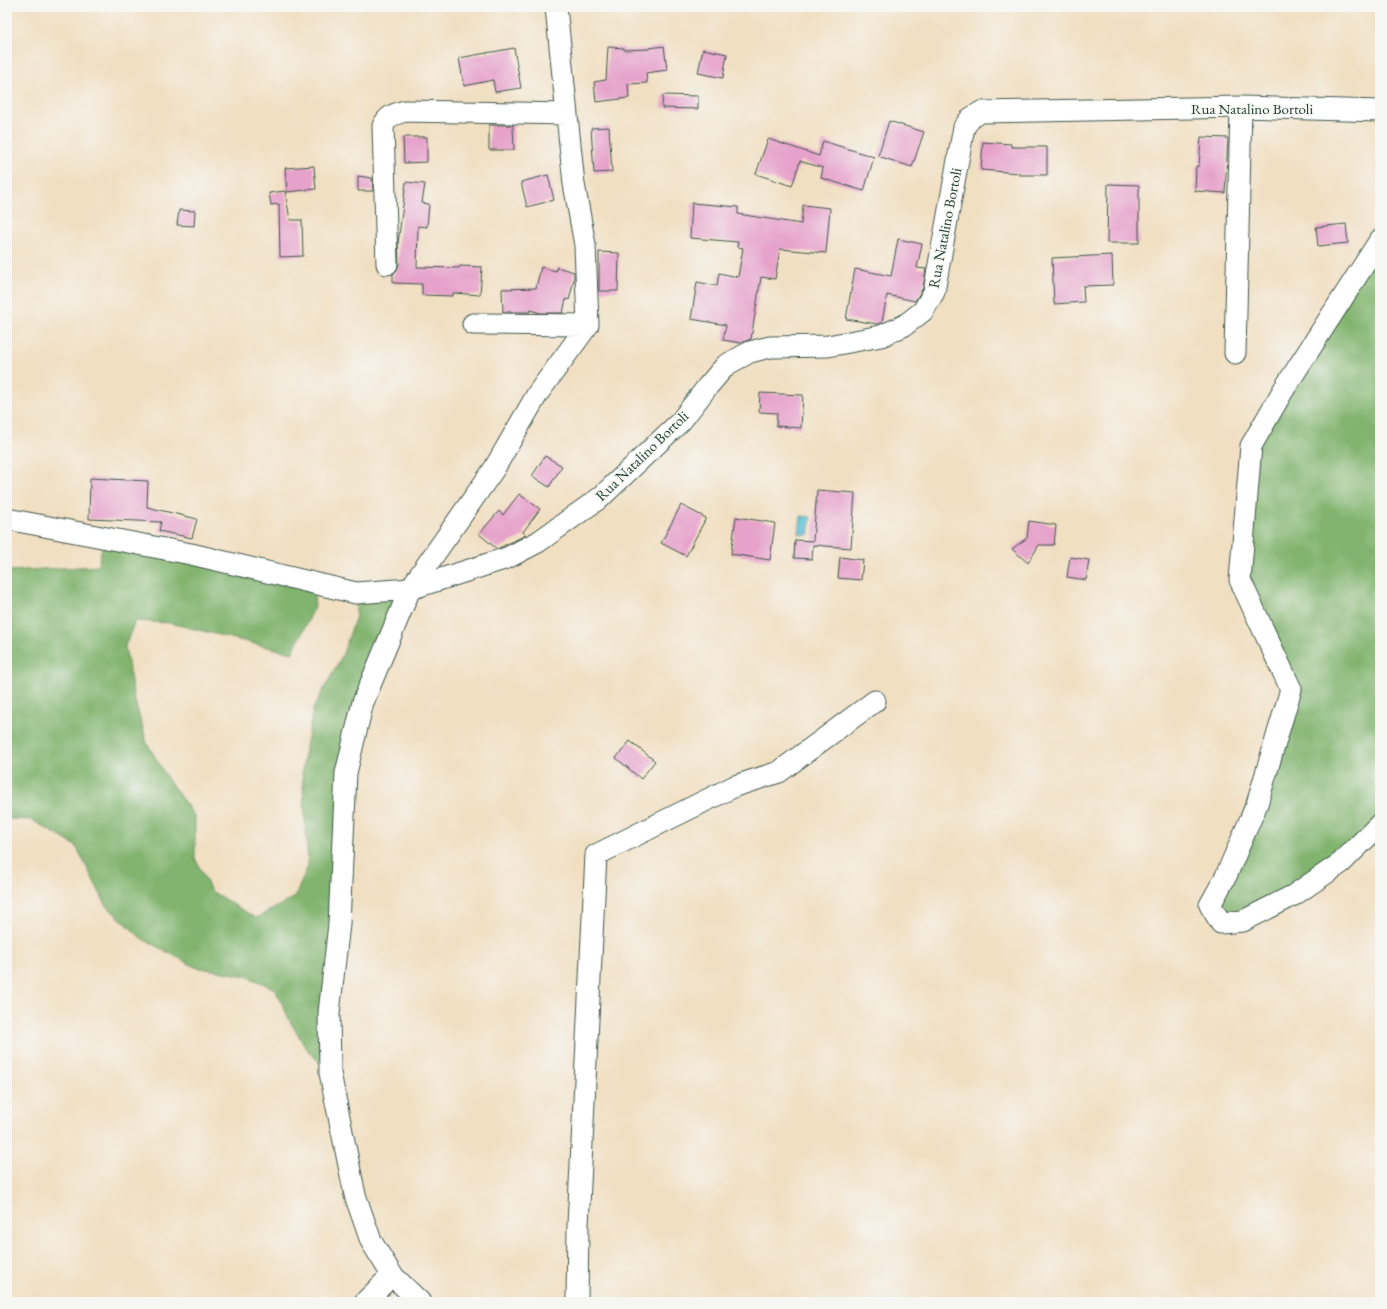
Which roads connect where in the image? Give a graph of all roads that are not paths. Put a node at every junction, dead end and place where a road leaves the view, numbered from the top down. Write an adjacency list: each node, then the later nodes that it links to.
1 (556, 7): 4 (street)
2 (1241, 107): 3 (street, Rua Natalino Bortoli); 9 (street); 11 (street, Rua Natalino Bortoli)
3 (1380, 111)
4 (567, 114): 6 (street); 8 (street)
5 (1380, 240): 13 (street)
6 (387, 264)
7 (473, 324): 8 (street)
8 (588, 325): 11 (street)
9 (1235, 353)
10 (7, 519): 11 (street, Rua Natalino Bortoli)
11 (410, 588): 14 (street)
12 (875, 701): 17 (street)
13 (1380, 824)
14 (392, 1275): 15 (street); 16 (street)
15 (365, 1302)
16 (420, 1302)
17 (576, 1302)

